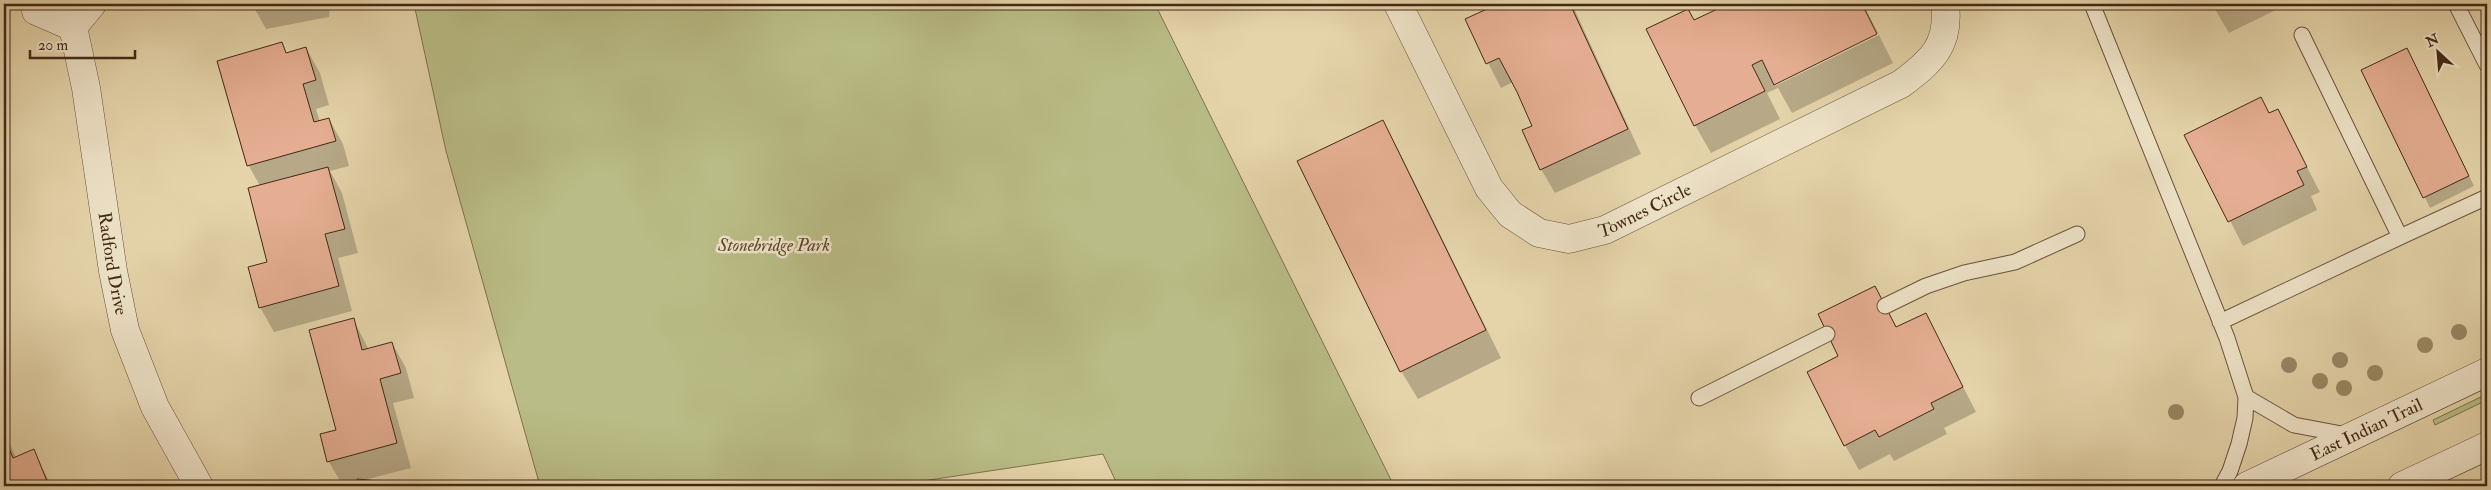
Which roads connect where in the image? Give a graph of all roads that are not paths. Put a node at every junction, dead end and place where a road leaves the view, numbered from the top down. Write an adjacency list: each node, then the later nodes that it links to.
1 (35, 4): 7 (street)
2 (92, 4): 7 (street)
3 (1398, 4): 4 (street, Townes Circle)
4 (1945, 4)
5 (2092, 4): 14 (lane)
6 (2456, 4): 9 (lane)
7 (73, 27): 21 (street, Radford Drive)
8 (2302, 35): 12 (lane)
9 (2487, 65)
10 (2487, 197): 12 (lane)
11 (2077, 234): 13 (lane)
12 (2400, 237): 14 (lane)
13 (1886, 306)
14 (2220, 322): 17 (lane)
15 (1827, 334): 18 (lane)
16 (2487, 372): 19 (street, East Indian Trail)
17 (2246, 397): 19 (lane); 22 (lane)
18 (1699, 398)
19 (2353, 436): 23 (street, East Indian Trail)
20 (2487, 446): 24 (street)
21 (199, 486)
22 (2222, 486)
23 (2247, 486)
24 (2402, 486)

